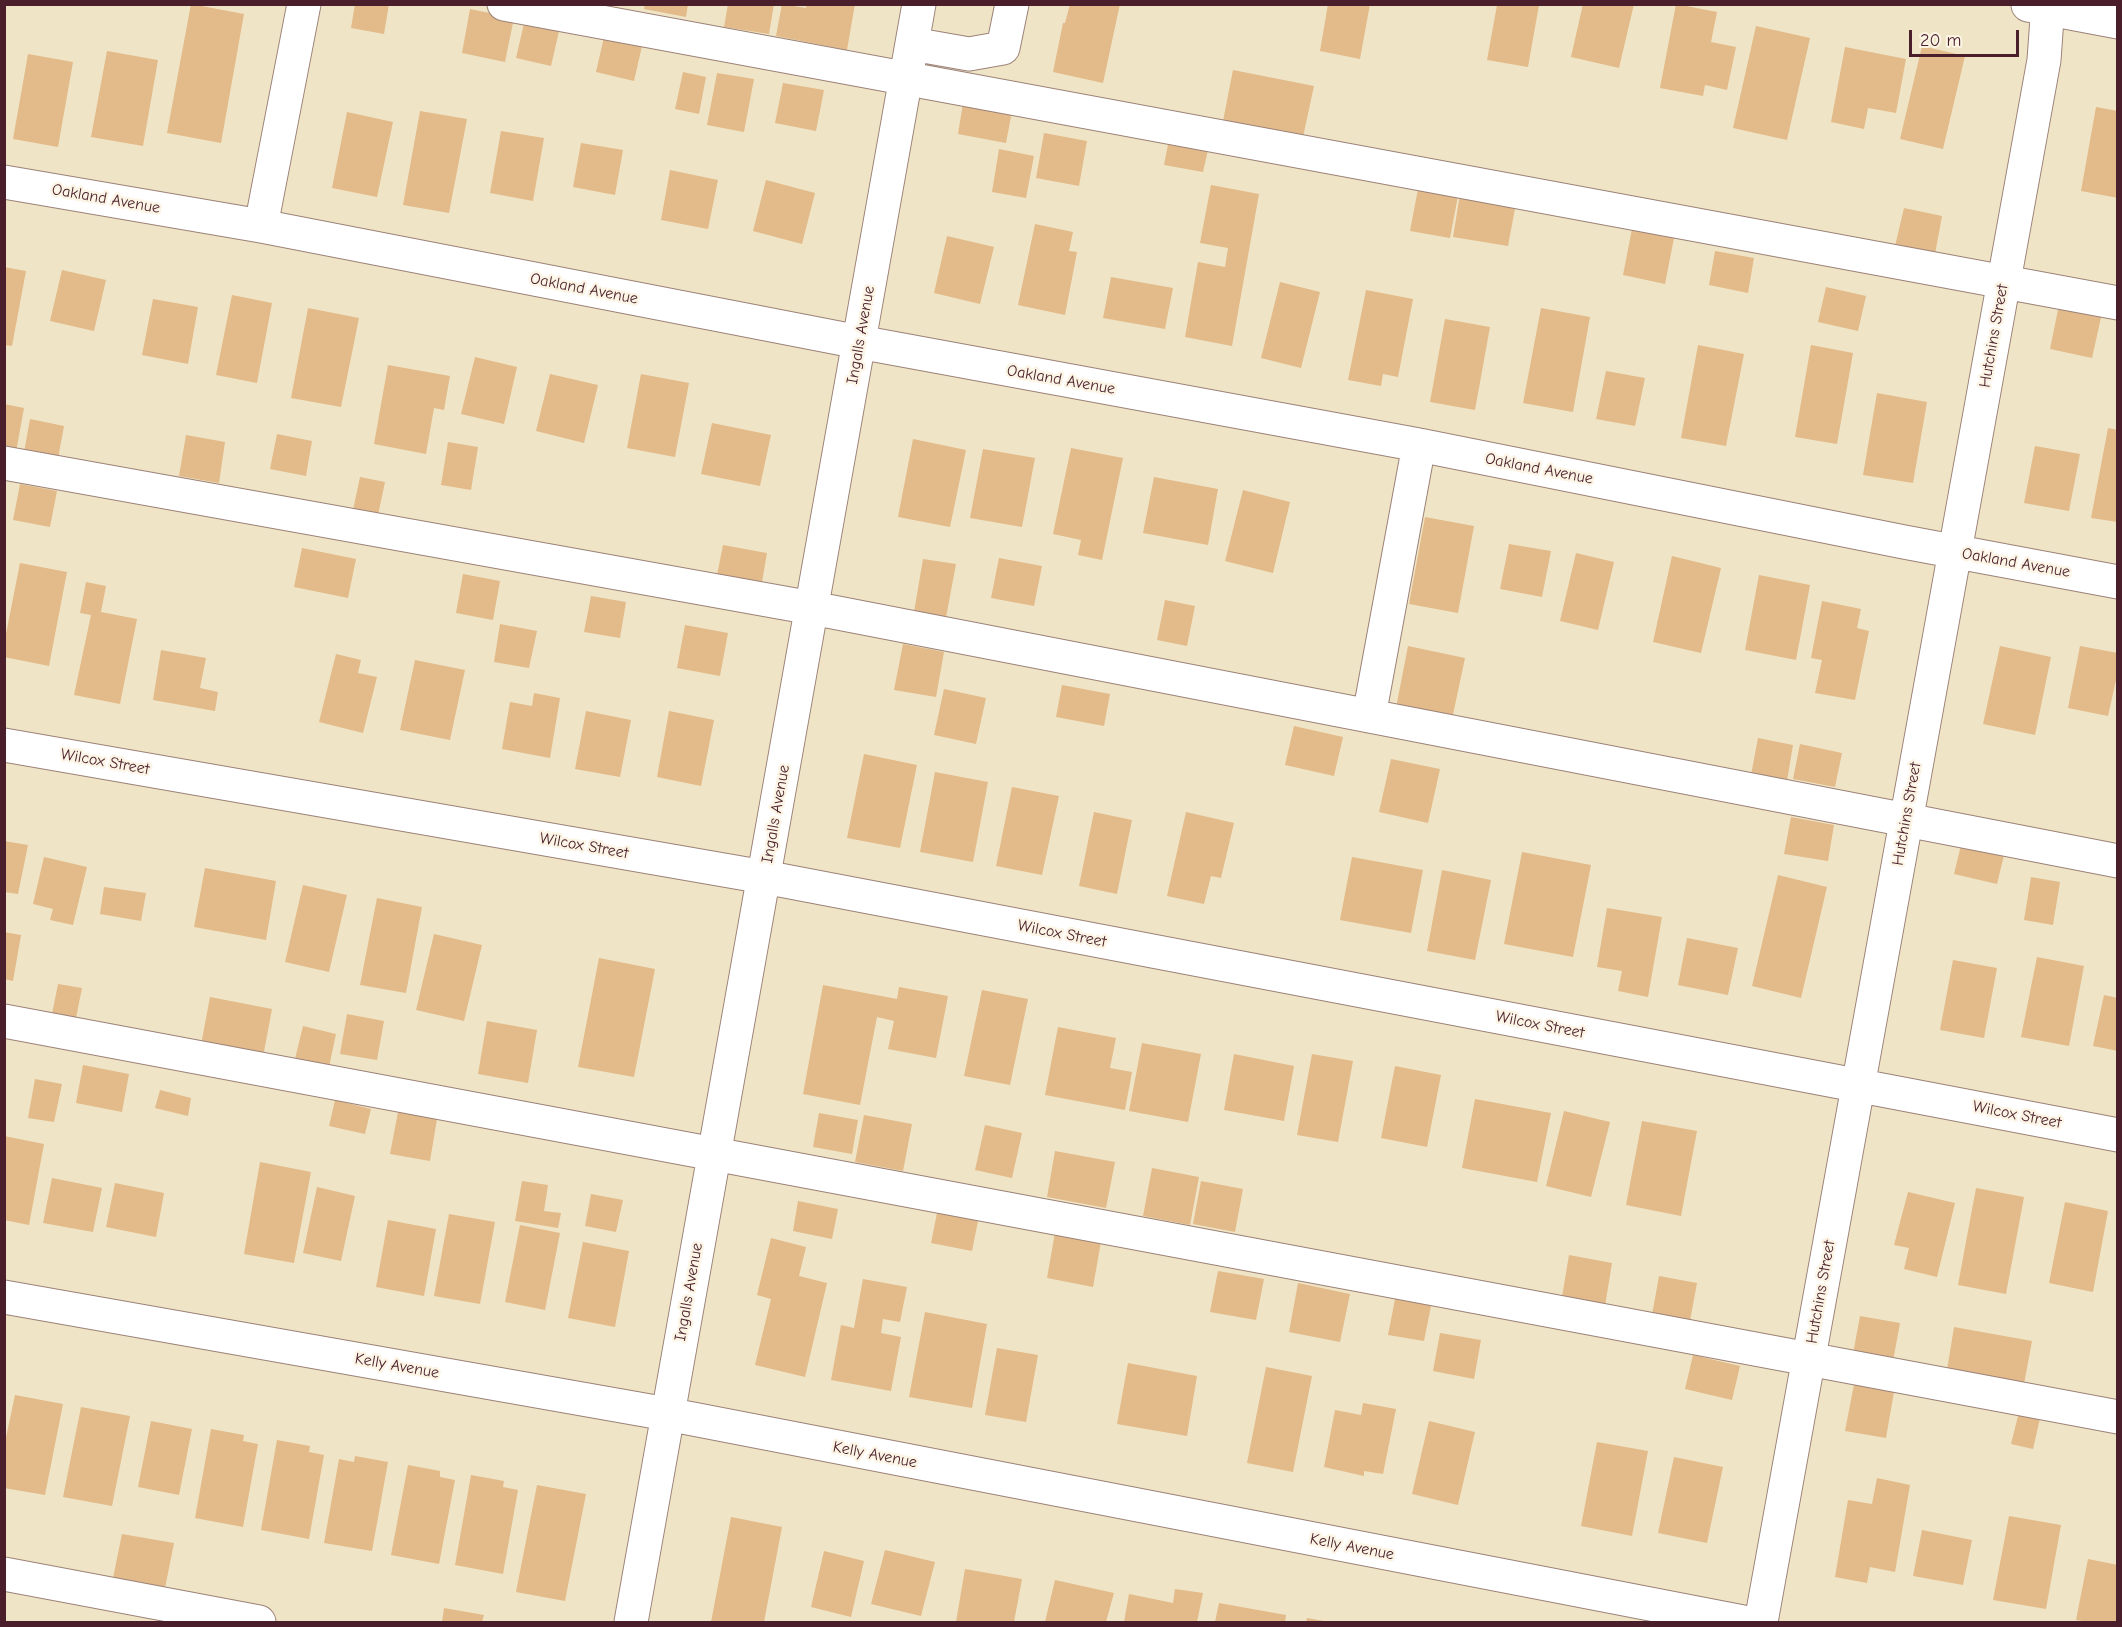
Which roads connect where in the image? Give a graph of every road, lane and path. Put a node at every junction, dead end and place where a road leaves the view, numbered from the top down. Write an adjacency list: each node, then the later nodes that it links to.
1 (304, 4): 10 (street)
2 (504, 4): 8 (street)
3 (919, 4): 7 (street, Ingalls Avenue)
4 (1012, 4): 7 (street)
5 (2041, 6): 6 (street); 11 (street, Hutchins Street)
6 (2118, 22)
7 (912, 44): 8 (street, Ingalls Avenue)
8 (906, 78): 11 (street); 13 (street, Ingalls Avenue)
9 (4, 182): 10 (street, Oakland Avenue)
10 (261, 226): 13 (street, Oakland Avenue)
11 (2004, 281): 12 (street); 16 (street, Hutchins Street)
12 (2118, 303)
13 (860, 342): 14 (street, Oakland Avenue); 18 (street, Ingalls Avenue)
14 (1419, 445): 16 (street, Oakland Avenue); 19 (street)
15 (4, 463): 18 (street)
16 (1955, 552): 17 (street, Oakland Avenue); 21 (street, Hutchins Street)
17 (2118, 582)
18 (812, 608): 19 (street); 23 (street, Ingalls Avenue)
19 (1369, 716): 21 (street)
20 (4, 745): 23 (street, Wilcox Street)
21 (1906, 820): 22 (street); 25 (street, Hutchins Street)
22 (2118, 861)
23 (764, 877): 25 (street, Wilcox Street); 27 (street, Ingalls Avenue)
24 (4, 1021): 27 (street)
25 (1858, 1085): 26 (street, Wilcox Street); 29 (street, Hutchins Street)
26 (2118, 1135)
27 (716, 1150): 29 (street); 30 (street, Ingalls Avenue)
28 (4, 1297): 30 (street, Kelly Avenue)
29 (1809, 1357): 31 (street); 36 (street, Hutchins Street)
30 (667, 1414): 34 (street, Ingalls Avenue); 35 (street, Kelly Avenue)
31 (2118, 1417)
32 (4, 1574): 33 (street)
33 (258, 1623)
34 (631, 1623)
35 (1743, 1623)
36 (1761, 1623)

